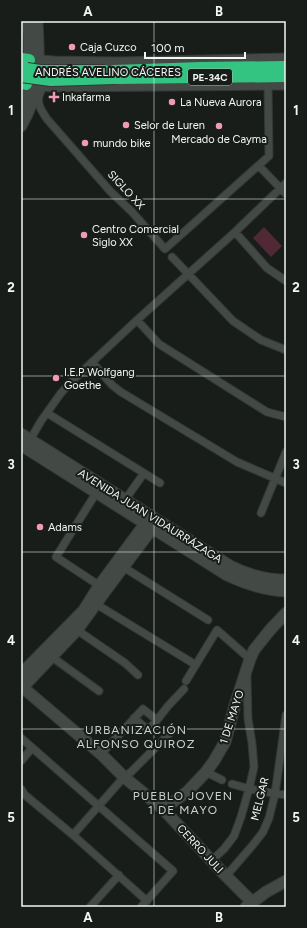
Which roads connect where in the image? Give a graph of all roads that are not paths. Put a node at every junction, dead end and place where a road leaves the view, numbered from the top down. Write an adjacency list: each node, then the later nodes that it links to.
1 (28, 21): 4 (main road)
2 (37, 21): 4 (main road)
3 (286, 59): 4 (main road, ANDRÉS AVELINO CÁCERES)
4 (28, 62): 6 (highway, ANDRÉS AVELINO CÁCERES / PE-34C, bridge); 8 (main road)
5 (286, 67): 6 (highway, ANDRÉS AVELINO CÁCERES / PE-34C)
6 (114, 74): 7 (highway, ANDRÉS AVELINO CÁCERES / PE-34C); 8 (highway, ANDRÉS AVELINO CÁCERES / PE-34C, bridge)
7 (286, 76)
8 (30, 83): 10 (main road, ANDRÉS AVELINO CÁCERES); 11 (main road); 12 (main road)
9 (286, 84): 10 (main road, ANDRÉS AVELINO CÁCERES)
10 (268, 85): 14 (street)
11 (36, 103): 12 (street); 13 (main road); 14 (street, SIGLO XX)
12 (21, 104)
13 (21, 126)
14 (259, 166): 15 (street)
15 (284, 189): 16 (street)
16 (235, 232): 18 (street); 19 (street)
17 (172, 257): 18 (street)
18 (188, 274): 20 (street); 21 (street)
19 (286, 281)
20 (137, 320): 22 (street); 24 (street)
21 (286, 350)
22 (92, 362): 23 (street); 28 (street)
23 (47, 413): 25 (street); 27 (street)
24 (286, 418)
25 (24, 439): 31 (main road, AVENIDA JUAN VIDAURRÁZAGA)
26 (286, 452): 28 (street)
27 (144, 473): 29 (street); 32 (street)
28 (275, 479): 30 (street); 33 (street)
29 (160, 483)
30 (286, 483)
31 (99, 489): 32 (main road, AVENIDA JUAN VIDAURRÁZAGA); 34 (main road, AVENIDA JUAN VIDAURRÁZAGA); 37 (street)
32 (125, 500): 34 (main road, AVENIDA JUAN VIDAURRÁZAGA)
33 (260, 513)
34 (152, 522): 35 (main road); 36 (main road, AVENIDA JUAN VIDAURRÁZAGA); 38 (main road, AVENIDA JUAN VIDAURRÁZAGA)
35 (119, 565): 37 (main road); 41 (street)
36 (286, 580)
37 (102, 588): 39 (main road); 42 (main road)
38 (286, 591)
39 (96, 604): 42 (main road); 45 (street)
40 (286, 613): 44 (main road, 1 DE MAYO)
41 (208, 620)
42 (74, 627): 43 (main road); 47 (main road); 48 (street)
43 (52, 657): 50 (main road); 52 (street)
44 (250, 659): 45 (street); 46 (main road, 1 DE MAYO)
45 (196, 665): 49 (street)
46 (247, 671): 61 (main road, 1 DE MAYO); 66 (street)
47 (21, 674)
48 (138, 675)
49 (186, 682)
50 (21, 687): 59 (main road, CERRO JULI)
51 (184, 689): 55 (street)
52 (99, 691)
53 (286, 715): 67 (street, MELGAR)
54 (134, 718): 55 (street); 55 (street); 59 (street)
55 (157, 720)
56 (170, 733): 62 (street)
57 (21, 738): 58 (street)
58 (32, 748): 60 (street); 69 (street)
59 (101, 754): 62 (main road, CERRO JULI)
60 (21, 761)
61 (206, 772): 63 (street); 70 (main road, 1 DE MAYO)
62 (124, 777): 69 (street); 70 (main road, CERRO JULI)
63 (222, 780)
64 (232, 784): 66 (street)
65 (21, 789): 71 (street)
66 (249, 789): 67 (street); 72 (street)
67 (275, 794): 68 (street); 74 (street, MELGAR)
68 (286, 795)
69 (99, 806): 71 (street); 76 (street)
70 (163, 809): 72 (main road, CERRO JULI)
71 (74, 835): 73 (street)
72 (212, 860): 74 (main road, CERRO JULI)
73 (119, 875): 76 (street); 78 (street)
74 (226, 876): 77 (main road, CERRO JULI)
75 (286, 881): 77 (main road)
76 (147, 901): 79 (street)
77 (249, 905)
78 (90, 907)
79 (142, 907)

